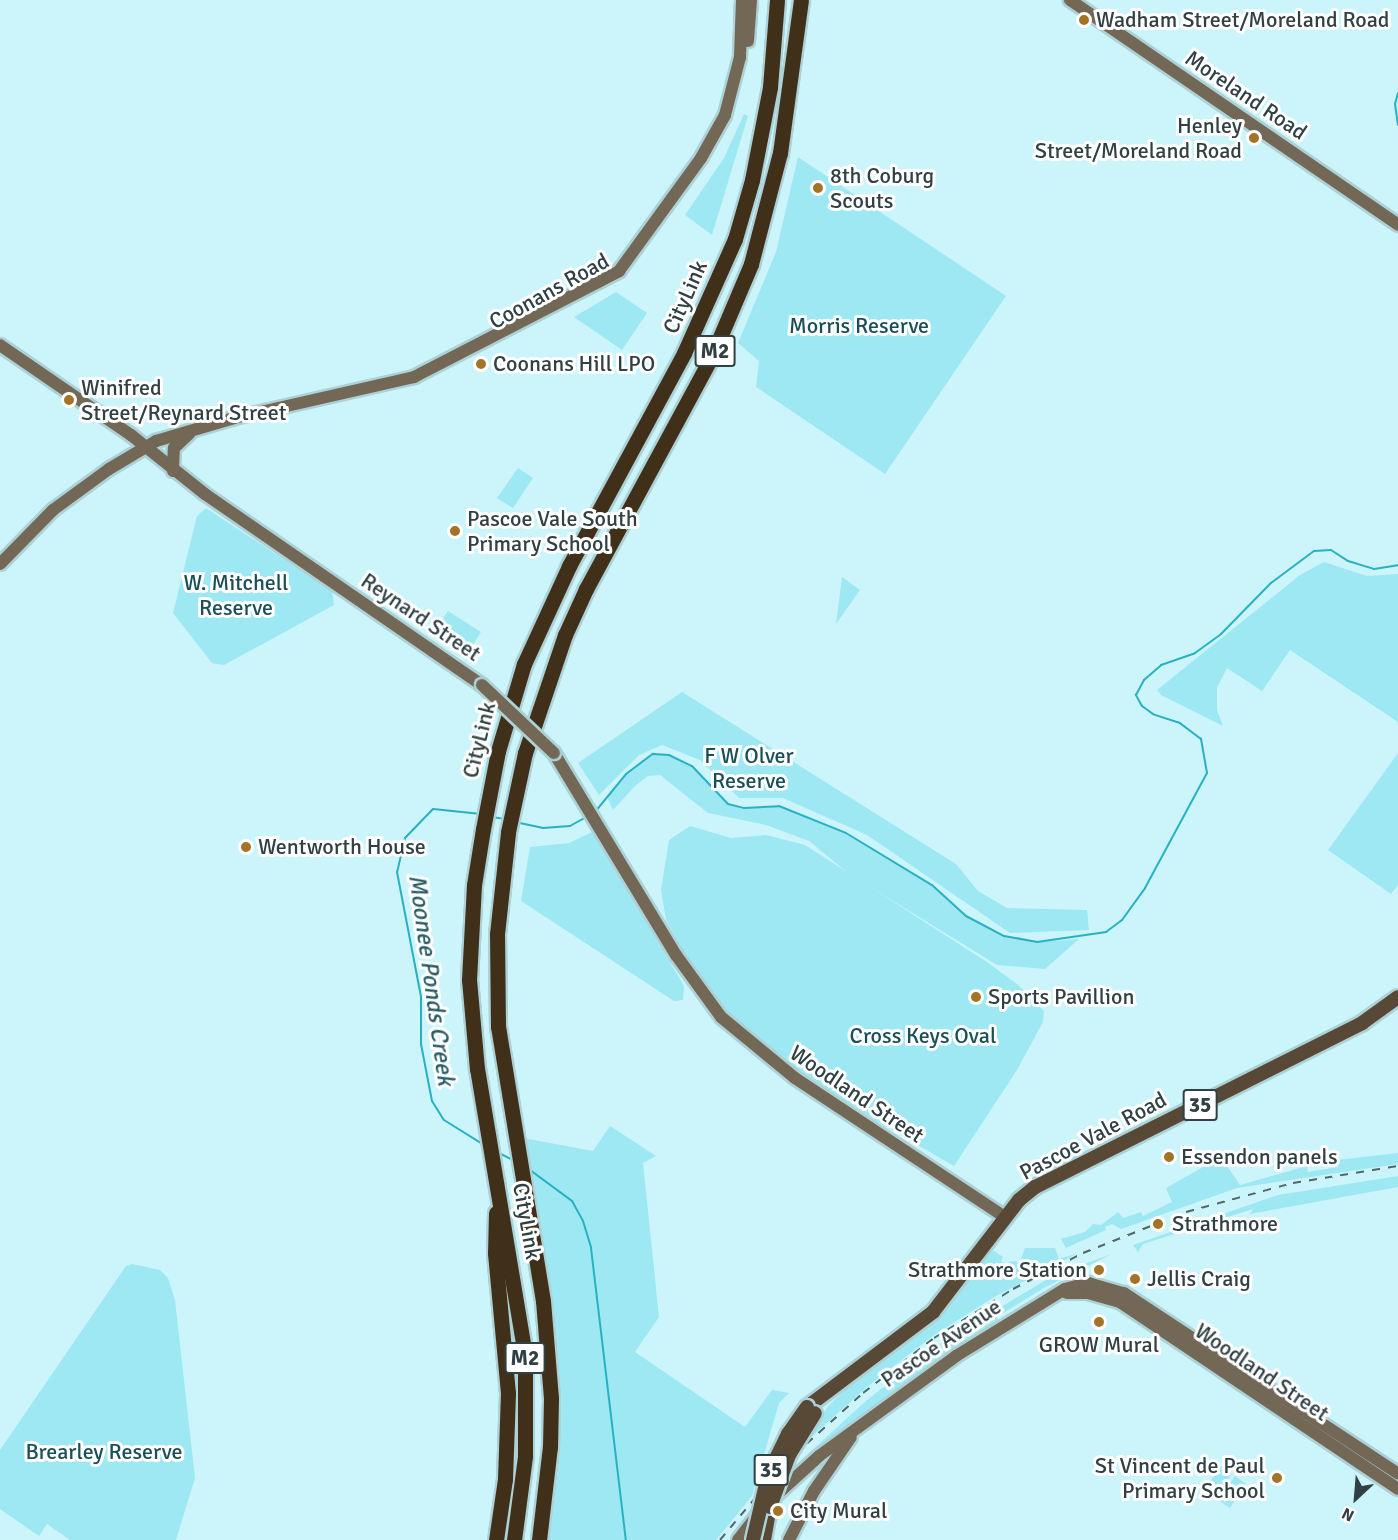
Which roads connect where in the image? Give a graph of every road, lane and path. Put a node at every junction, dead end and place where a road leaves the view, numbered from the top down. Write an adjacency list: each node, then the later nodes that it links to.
1 (742, 0): 8 (street, Coonans Road)
2 (751, 0): 8 (street, Coonans Road)
3 (777, 0): 14 (highway, CityLink / M2)
4 (801, 0): 23 (highway, CityLink / M2)
5 (1070, 0): 6 (street, Moreland Road)
6 (1398, 225)
7 (0, 345): 9 (street, Reynard Street)
8 (197, 429): 9 (street, Coonans Road); 10 (street)
9 (144, 447): 10 (street, Reynard Street); 11 (street, Coonans Road)
10 (173, 471): 13 (street, Reynard Street, bridge)
11 (0, 564)
12 (1398, 997): 15 (main road, Pascoe Vale Road / 35)
13 (721, 1017): 15 (street, Woodland Street)
14 (496, 1177): 21 (highway); 22 (highway, CityLink / M2)
15 (1005, 1217): 17 (main road, Pascoe Vale Road / 35)
16 (1101, 1290): 18 (street, Pascoe Avenue); 19 (street, Woodland Street); 20 (street, Woodland Street)
17 (811, 1410): 25 (main road, Pascoe Vale Road / 35, bridge); 26 (main road, Pascoe Vale Road / 35, bridge)
18 (859, 1426): 24 (street, Pascoe Avenue); 27 (street, Pascoe Avenue)
19 (1398, 1474)
20 (1398, 1489)
21 (496, 1540)
22 (514, 1540)
23 (539, 1540)
24 (738, 1540)
25 (753, 1540)
26 (764, 1540)
27 (789, 1540)

